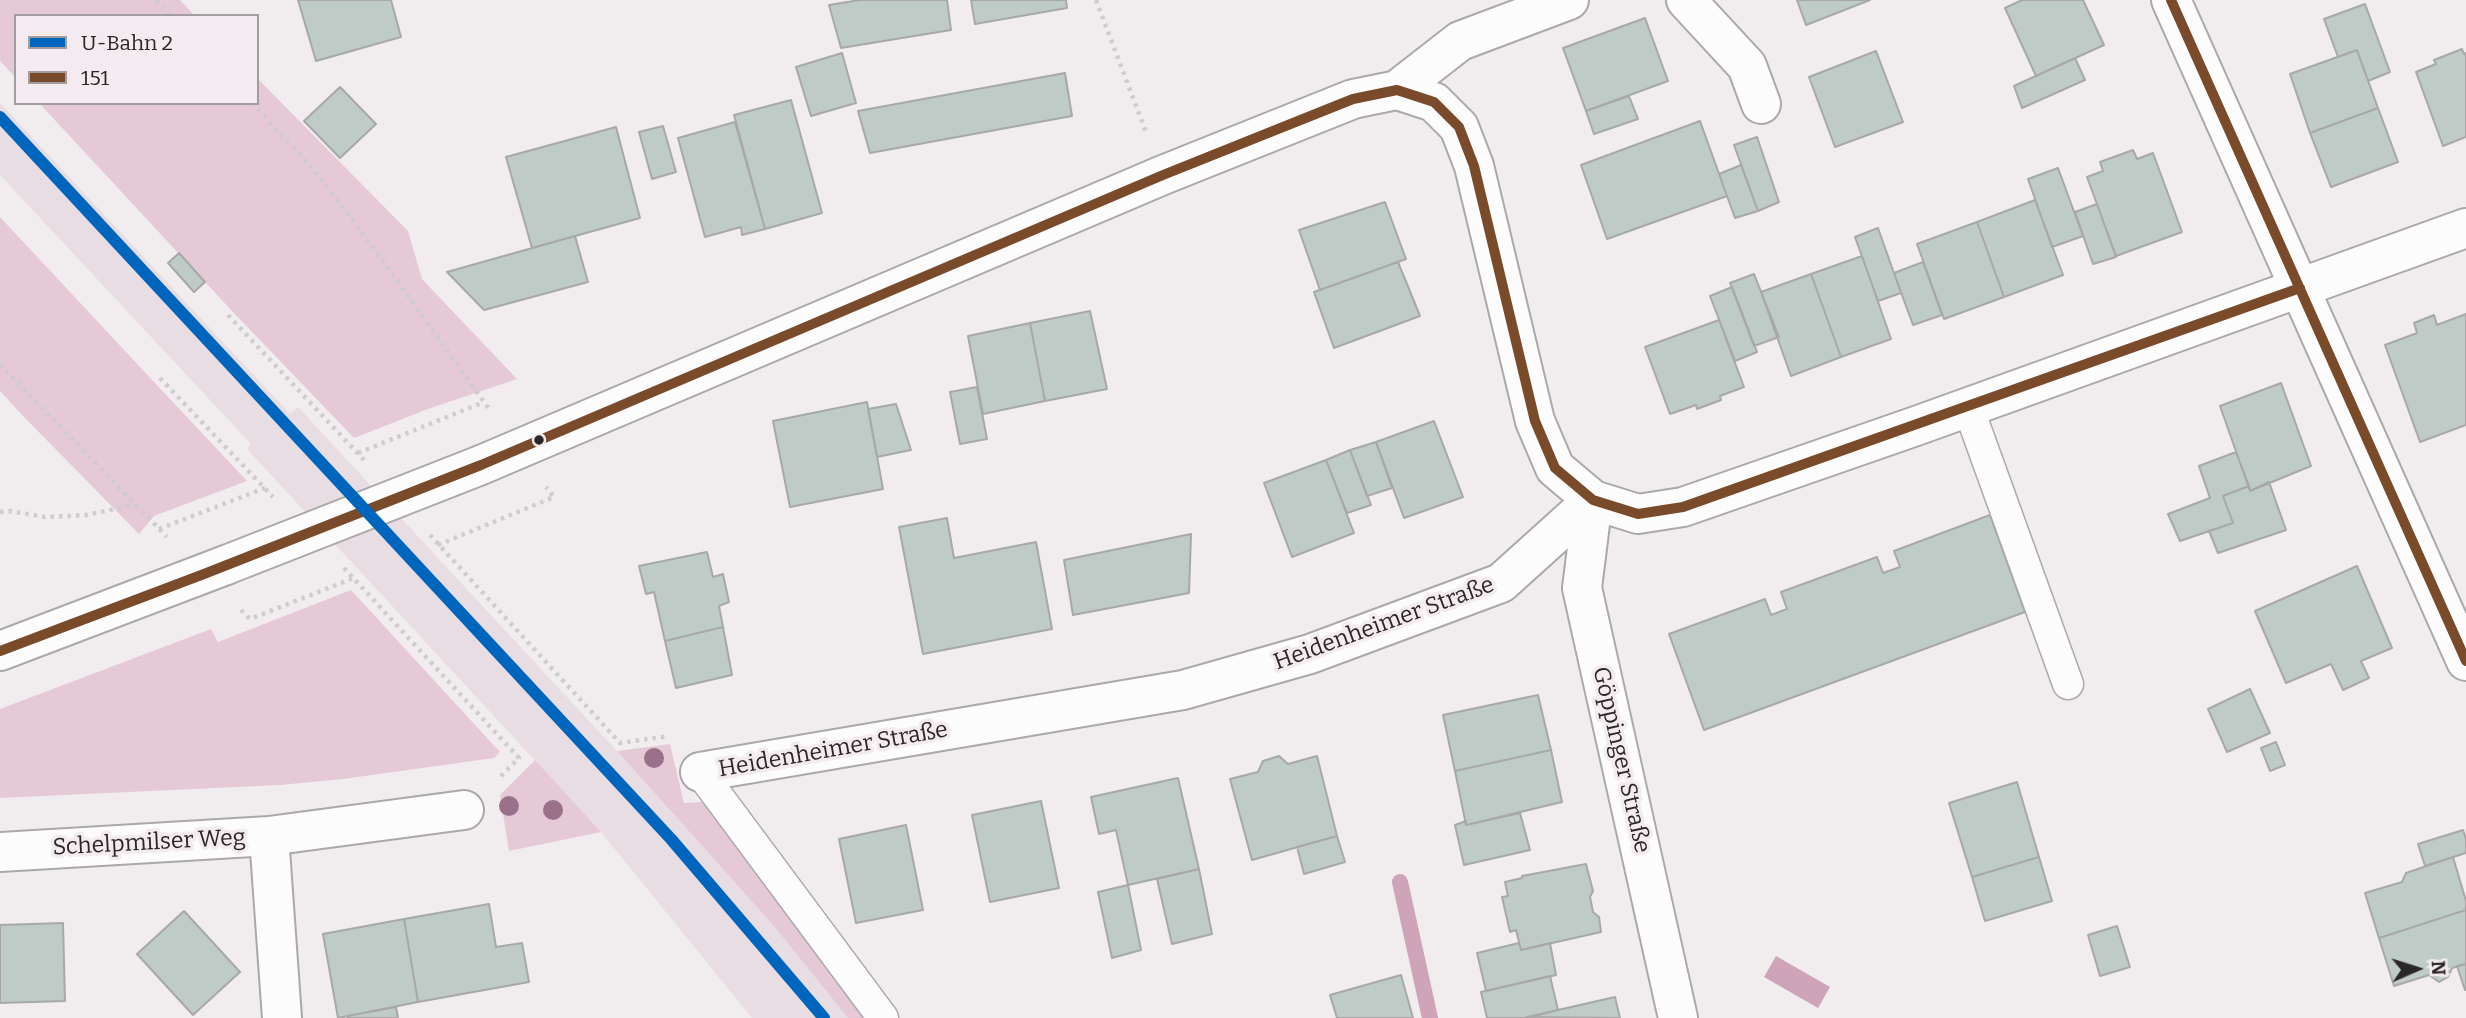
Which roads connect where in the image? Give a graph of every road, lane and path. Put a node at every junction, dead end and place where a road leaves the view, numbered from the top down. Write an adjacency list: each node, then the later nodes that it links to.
1 (156, 0): 6 (path)
2 (1096, 0): 10 (path)
3 (1569, 0): 7 (street)
4 (1686, 0): 8 (street)
5 (2171, 0): 12 (street)
6 (168, 14)
7 (1397, 90): 10 (street); 19 (street)
8 (1761, 104)
9 (254, 105): 16 (path)
10 (1163, 175): 18 (street)
11 (2466, 228): 12 (street)
12 (2300, 288): 17 (street); 27 (street)
13 (228, 315): 16 (path)
14 (0, 364): 20 (path)
15 (160, 378): 23 (path)
16 (484, 402): 18 (path)
17 (1968, 407): 19 (street); 28 (lane)
18 (517, 449): 24 (street, bridge)
19 (1593, 500): 29 (street, Heidenheimer Straße); 35 (street, Göppinger Straße)
20 (135, 505): 21 (path); 23 (path)
21 (0, 512)
22 (519, 512): 29 (path)
23 (159, 529): 24 (path)
24 (215, 570): 26 (street)
25 (271, 611): 30 (path)
26 (0, 651)
27 (2466, 660)
28 (2068, 684)
29 (700, 772): 34 (lane)
30 (464, 810): 31 (street, Schelpmilser Weg)
31 (269, 836): 32 (street, Schelpmilser Weg); 33 (street)
32 (0, 852)
33 (282, 1018)
34 (883, 1018)
35 (1678, 1018)

